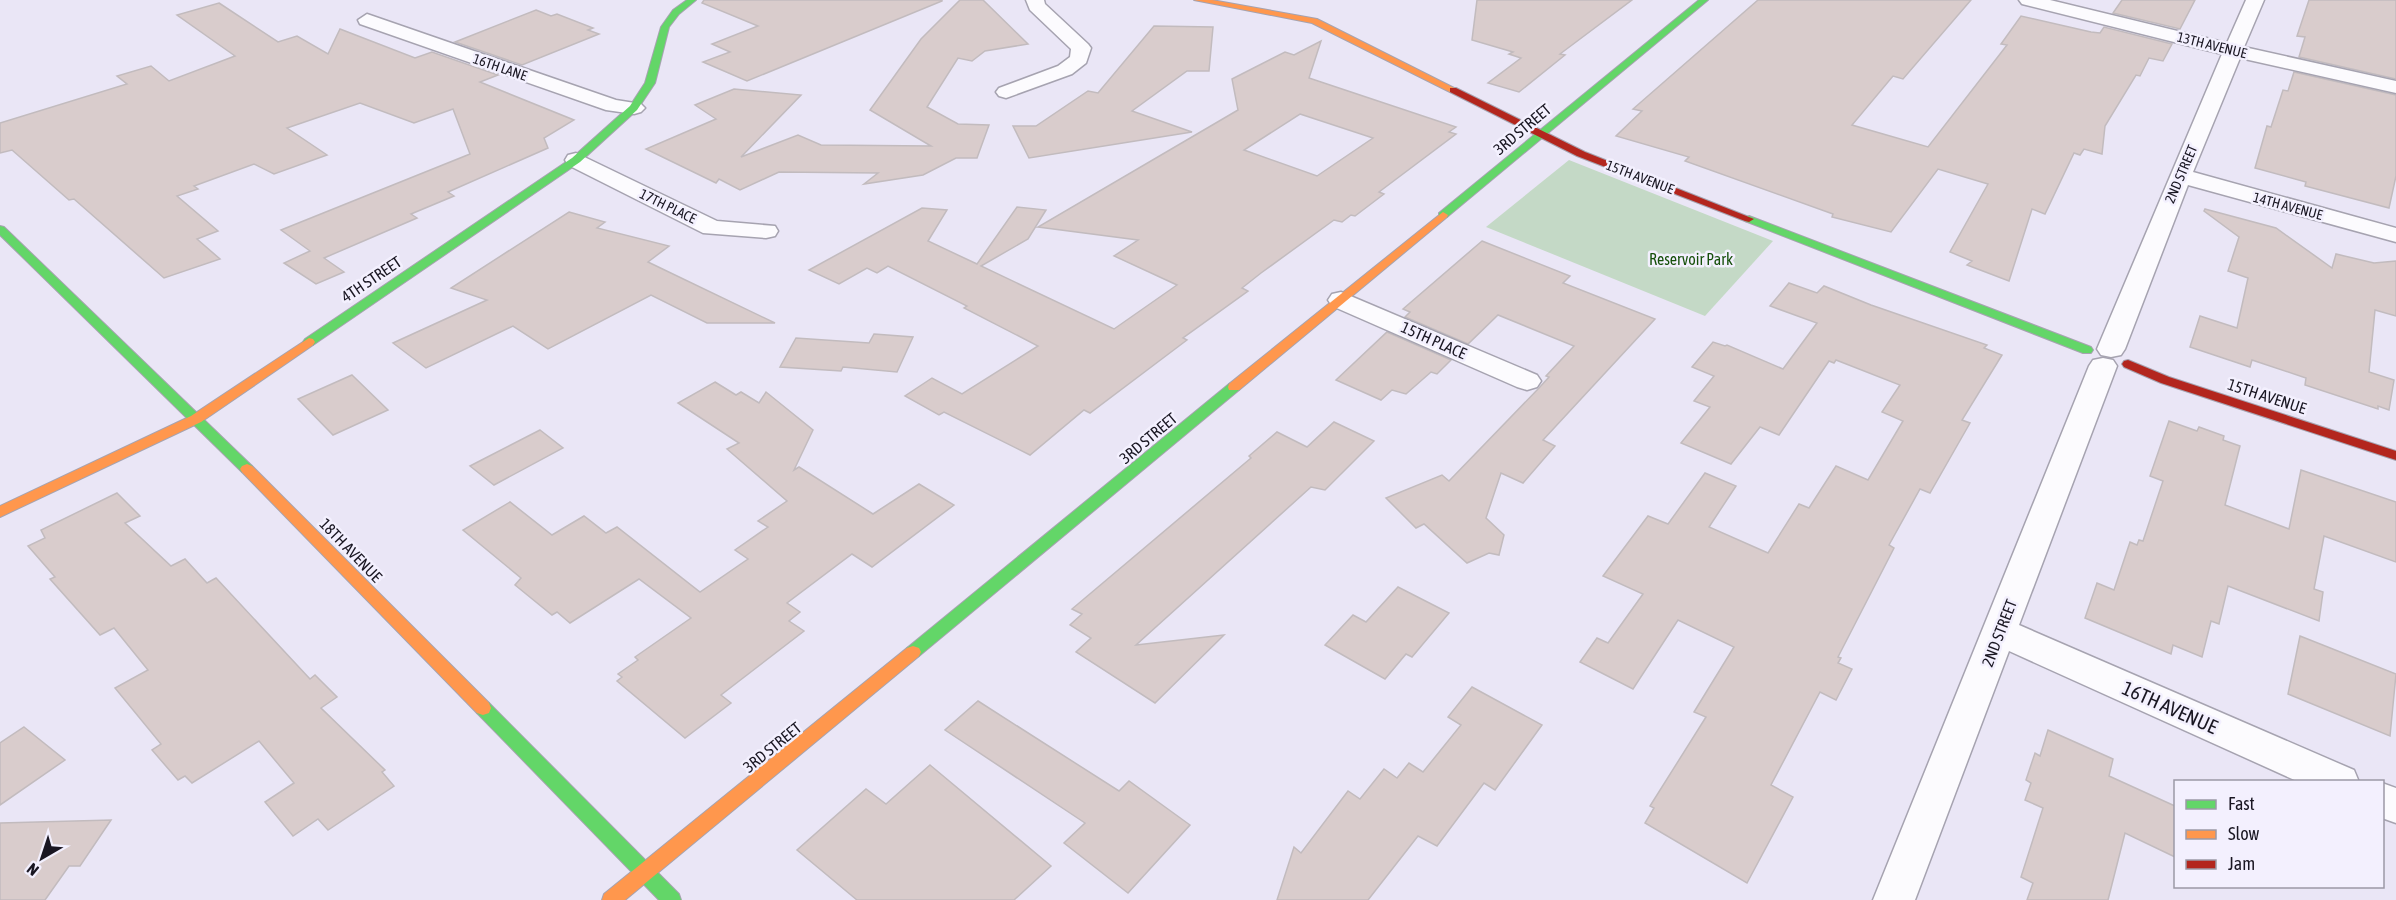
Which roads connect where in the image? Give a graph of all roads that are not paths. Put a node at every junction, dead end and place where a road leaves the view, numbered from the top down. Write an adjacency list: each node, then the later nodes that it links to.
1 (692, 0): 11 (street, 4TH STREET)
2 (1035, 0): 10 (street)
3 (1198, 0): 12 (street, 15TH AVENUE)
4 (1704, 0): 12 (street, 3RD STREET)
5 (2028, 0): 8 (street, 13TH AVENUE)
6 (2255, 0): 8 (street, 2ND STREET)
7 (367, 20): 11 (street, 16TH LANE)
8 (2234, 51): 9 (street, 13TH AVENUE); 14 (street, 2ND STREET)
9 (2396, 87)
10 (1006, 92)
11 (634, 108): 13 (street, 4TH STREET)
12 (1541, 135): 18 (street, 3RD STREET); 19 (street, 15TH AVENUE)
13 (576, 160): 16 (street, 17TH PLACE); 21 (street, 4TH STREET)
14 (2180, 176): 17 (street, 14TH AVENUE); 19 (street, 2ND STREET)
15 (0, 229): 21 (street, 18TH AVENUE)
16 (766, 231)
17 (2396, 235)
18 (1341, 300): 20 (street, 15TH PLACE); 26 (street, 3RD STREET)
19 (2107, 357): 22 (street, 15TH AVENUE); 24 (street, 2ND STREET)
20 (1527, 381)
21 (196, 419): 23 (street, 4TH STREET); 26 (street, 18TH AVENUE)
22 (2396, 456)
23 (0, 512)
24 (2000, 632): 25 (street, 16TH AVENUE); 29 (street, 2ND STREET)
25 (2335, 780)
26 (644, 872): 27 (street, 3RD STREET); 28 (street, 18TH AVENUE)
27 (611, 900)
28 (672, 900)
29 (1894, 900)

